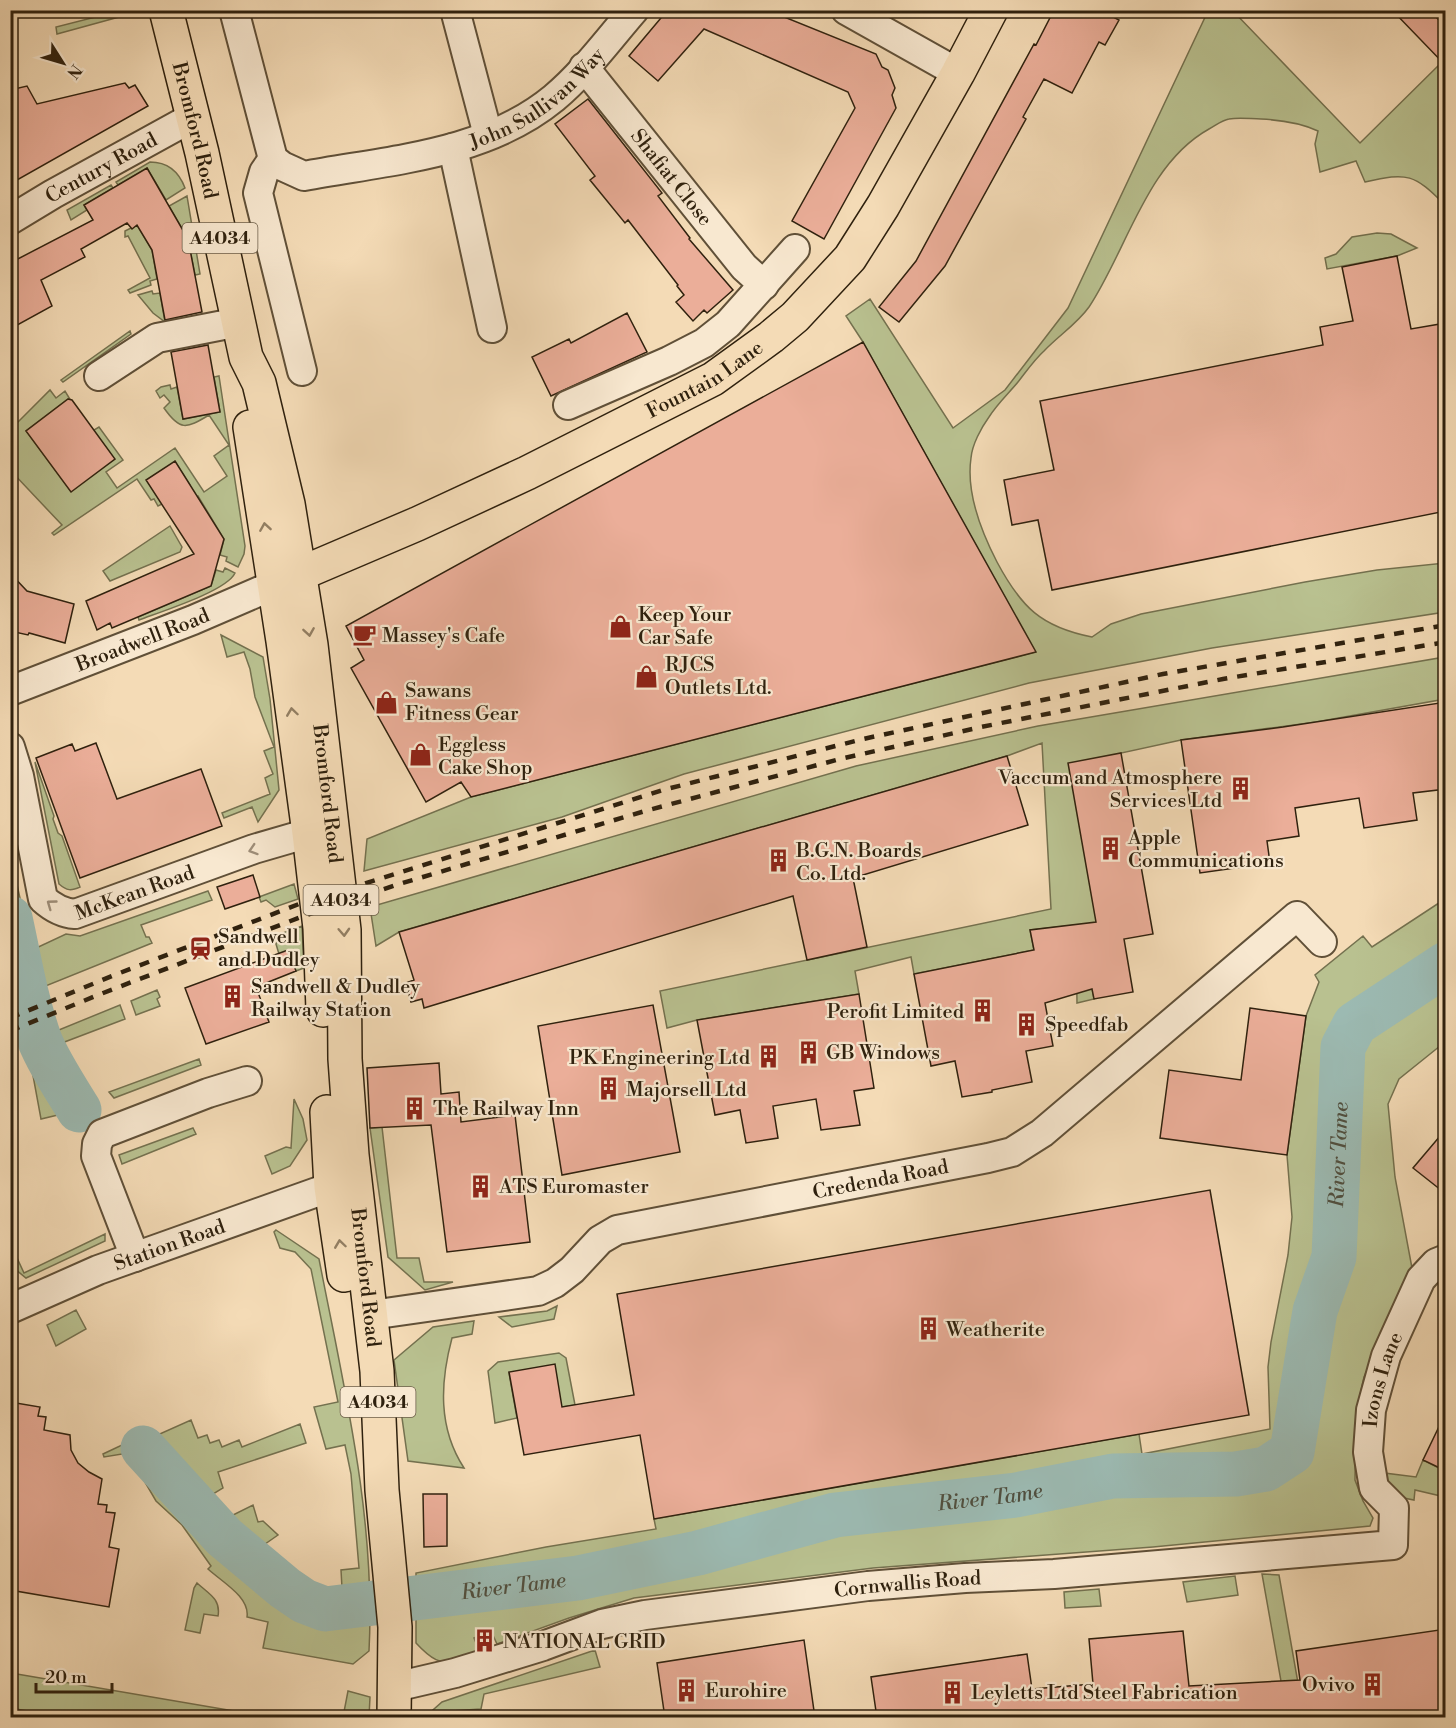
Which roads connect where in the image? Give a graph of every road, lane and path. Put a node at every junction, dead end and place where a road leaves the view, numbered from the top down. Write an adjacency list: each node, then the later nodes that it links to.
1 (166, 10): 9 (main road, Bromford Road / A4034)
2 (234, 10): 12 (street)
3 (455, 10): 10 (street)
4 (634, 10): 7 (street, John Sullivan Way)
5 (846, 10): 8 (street)
6 (991, 10): 8 (main road, Fountain Lane)
7 (584, 67): 10 (street, John Sullivan Way); 15 (street, Shafiat Close)
8 (958, 73): 21 (main road, Fountain Lane)
9 (193, 117): 13 (street, Century Road); 16 (main road, Bromford Road / A4034)
10 (488, 135): 11 (street, John Sullivan Way)
11 (453, 148): 12 (street, John Sullivan Way); 17 (street, John Sullivan Way)
12 (273, 159): 18 (street)
13 (10, 220)
14 (795, 249): 15 (street)
15 (764, 285): 20 (street)
16 (239, 322): 19 (street); 21 (main road, Bromford Road / A4034)
17 (492, 328)
18 (302, 371)
19 (99, 376)
20 (568, 405)
21 (287, 580): 22 (street, Broadwell Road); 24 (main road, Bromford Road / A4034, one-way to 24); 26 (main road, Bromford Road / A4034, one-way to 21)
22 (10, 691)
23 (10, 747): 25 (street, McKean Road)
24 (325, 760): 26 (main road); 29 (main road, Bromford Road / A4034, one-way to 29)
25 (15, 772): 26 (street, McKean Road, one-way to 25)
26 (309, 833): 29 (main road, Bromford Road / A4034)
27 (1323, 942): 32 (street, Credenda Road)
28 (247, 1082): 30 (street)
29 (344, 1195): 30 (street, Station Road); 32 (main road, Bromford Road / A4034)
30 (135, 1257): 33 (street, Station Road)
31 (1446, 1259): 35 (street, Izons Lane)
32 (359, 1308): 34 (main road, Bromford Road / A4034); 34 (main road, Bromford Road / A4034)
33 (10, 1310)
34 (382, 1490): 36 (main road, Bromford Road / A4034)
35 (1394, 1509): 36 (street, Cornwallis Road)
36 (395, 1702)

